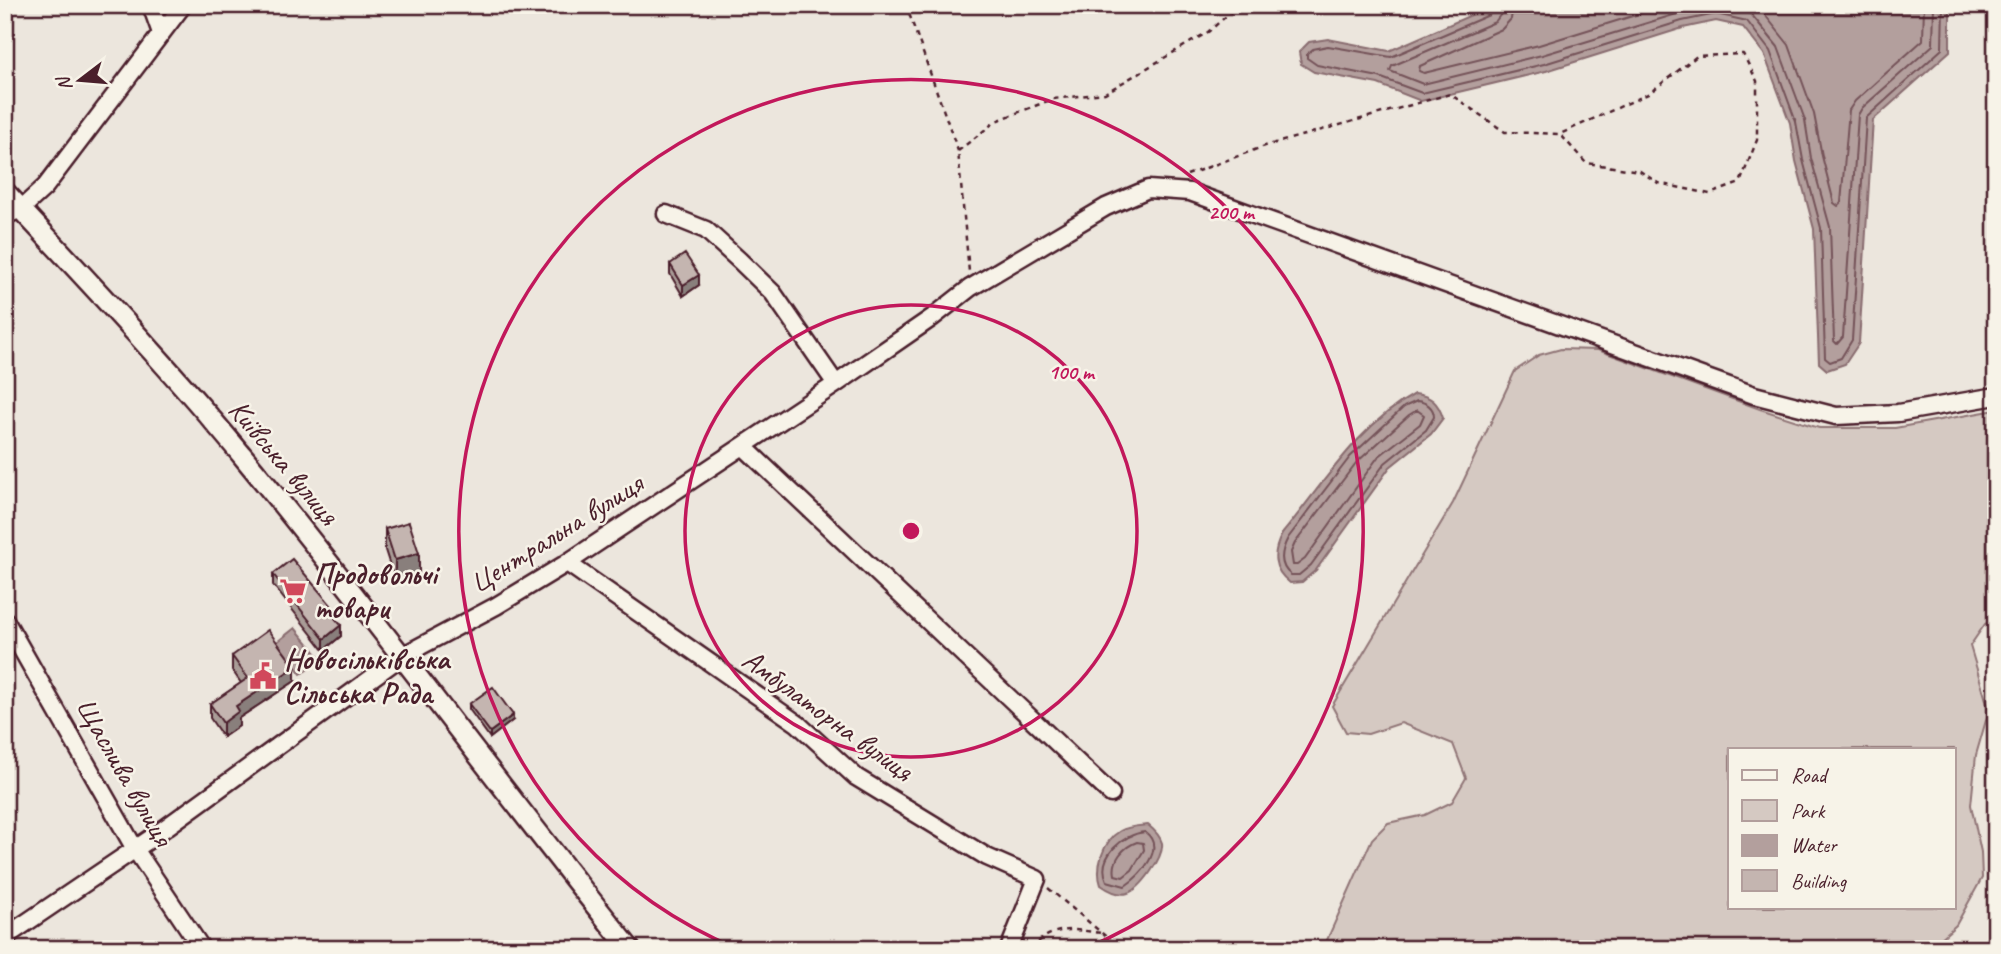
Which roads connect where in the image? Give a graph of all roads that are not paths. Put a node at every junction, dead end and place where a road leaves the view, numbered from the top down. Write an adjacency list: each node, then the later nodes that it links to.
1 (152, 5): 3 (street)
2 (183, 5): 3 (street)
3 (160, 33): 5 (street)
4 (5, 192): 5 (street, Київська вулиця)
5 (13, 212): 12 (street, Київська вулиця)
6 (666, 214): 7 (street)
7 (836, 384): 8 (street, Центральна вулиця); 9 (street, Центральна вулиця)
8 (1996, 396)
9 (743, 446): 10 (street, Центральна вулиця); 13 (street)
10 (567, 563): 12 (street, Центральна вулиця); 18 (street, Амбулаторна вулиця)
11 (5, 620): 14 (street, Щаслива вулиця)
12 (402, 656): 14 (street, Центральна вулиця); 17 (street, Київська вулиця)
13 (1111, 794)
14 (135, 849): 15 (street, Центральна вулиця); 16 (street, Щаслива вулиця)
15 (5, 937)
16 (202, 949)
17 (629, 949)
18 (1009, 949)

